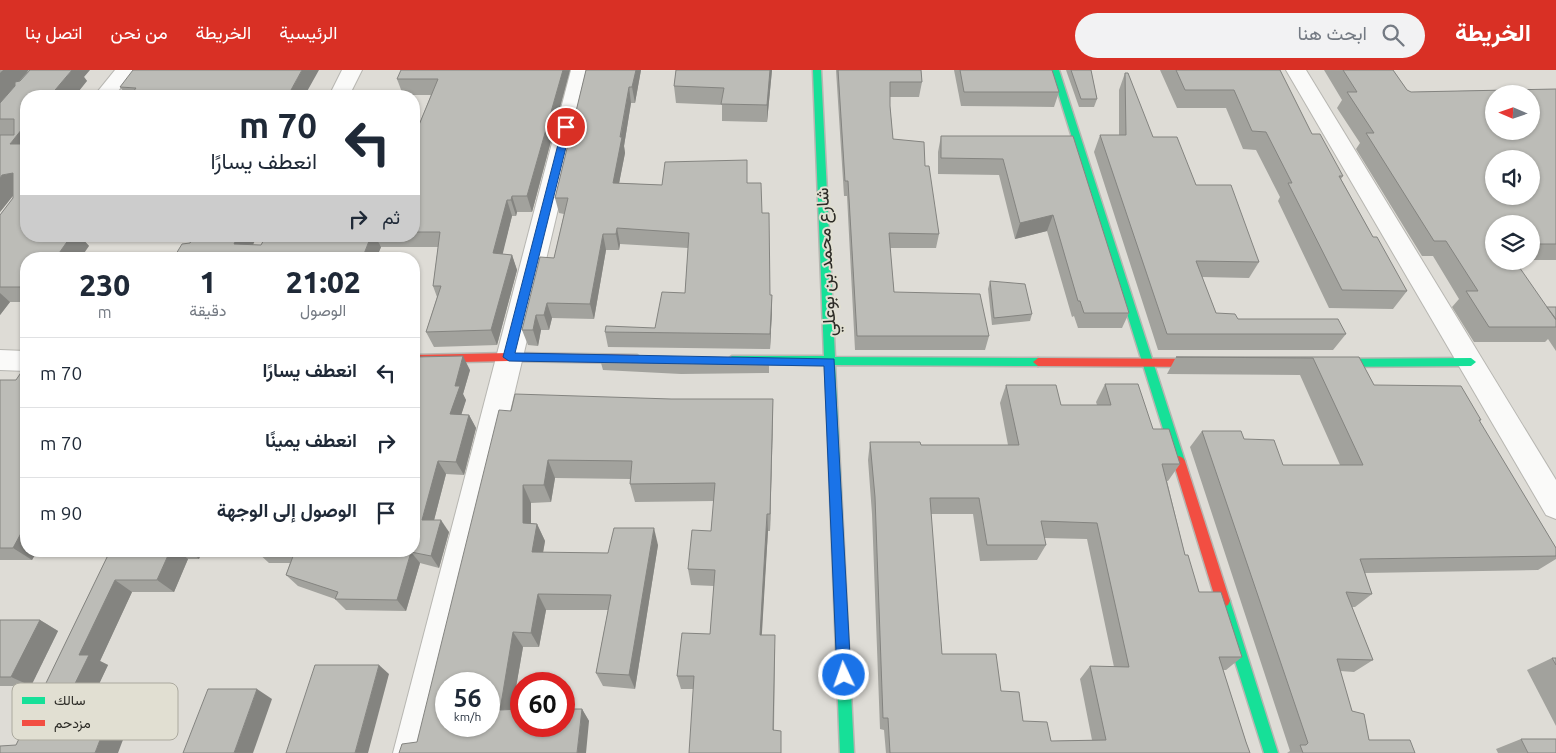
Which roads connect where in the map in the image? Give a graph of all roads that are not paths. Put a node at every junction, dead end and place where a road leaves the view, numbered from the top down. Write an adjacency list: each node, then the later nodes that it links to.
1 (125, 70): 7 (street)
2 (352, 70): 8 (street)
3 (581, 70): 9 (street)
4 (817, 70): 15 (street, شارع محمد بن بوعلي)
5 (1054, 70): 17 (street)
6 (1296, 70): 16 (street)
7 (109, 90)
8 (342, 90)
9 (509, 357): 10 (street); 11 (street); 21 (street)
10 (420, 359)
11 (645, 359)
12 (0, 360): 14 (street)
13 (723, 360): 15 (street)
14 (20, 361)
15 (830, 362): 17 (street); 22 (street, شارع محمد بن بوعلي)
16 (1471, 362): 19 (street); 20 (street)
17 (1147, 363): 18 (street); 23 (street)
18 (1226, 363)
19 (1314, 363)
20 (1556, 506)
21 (411, 753)
22 (847, 753)
23 (1271, 753)

